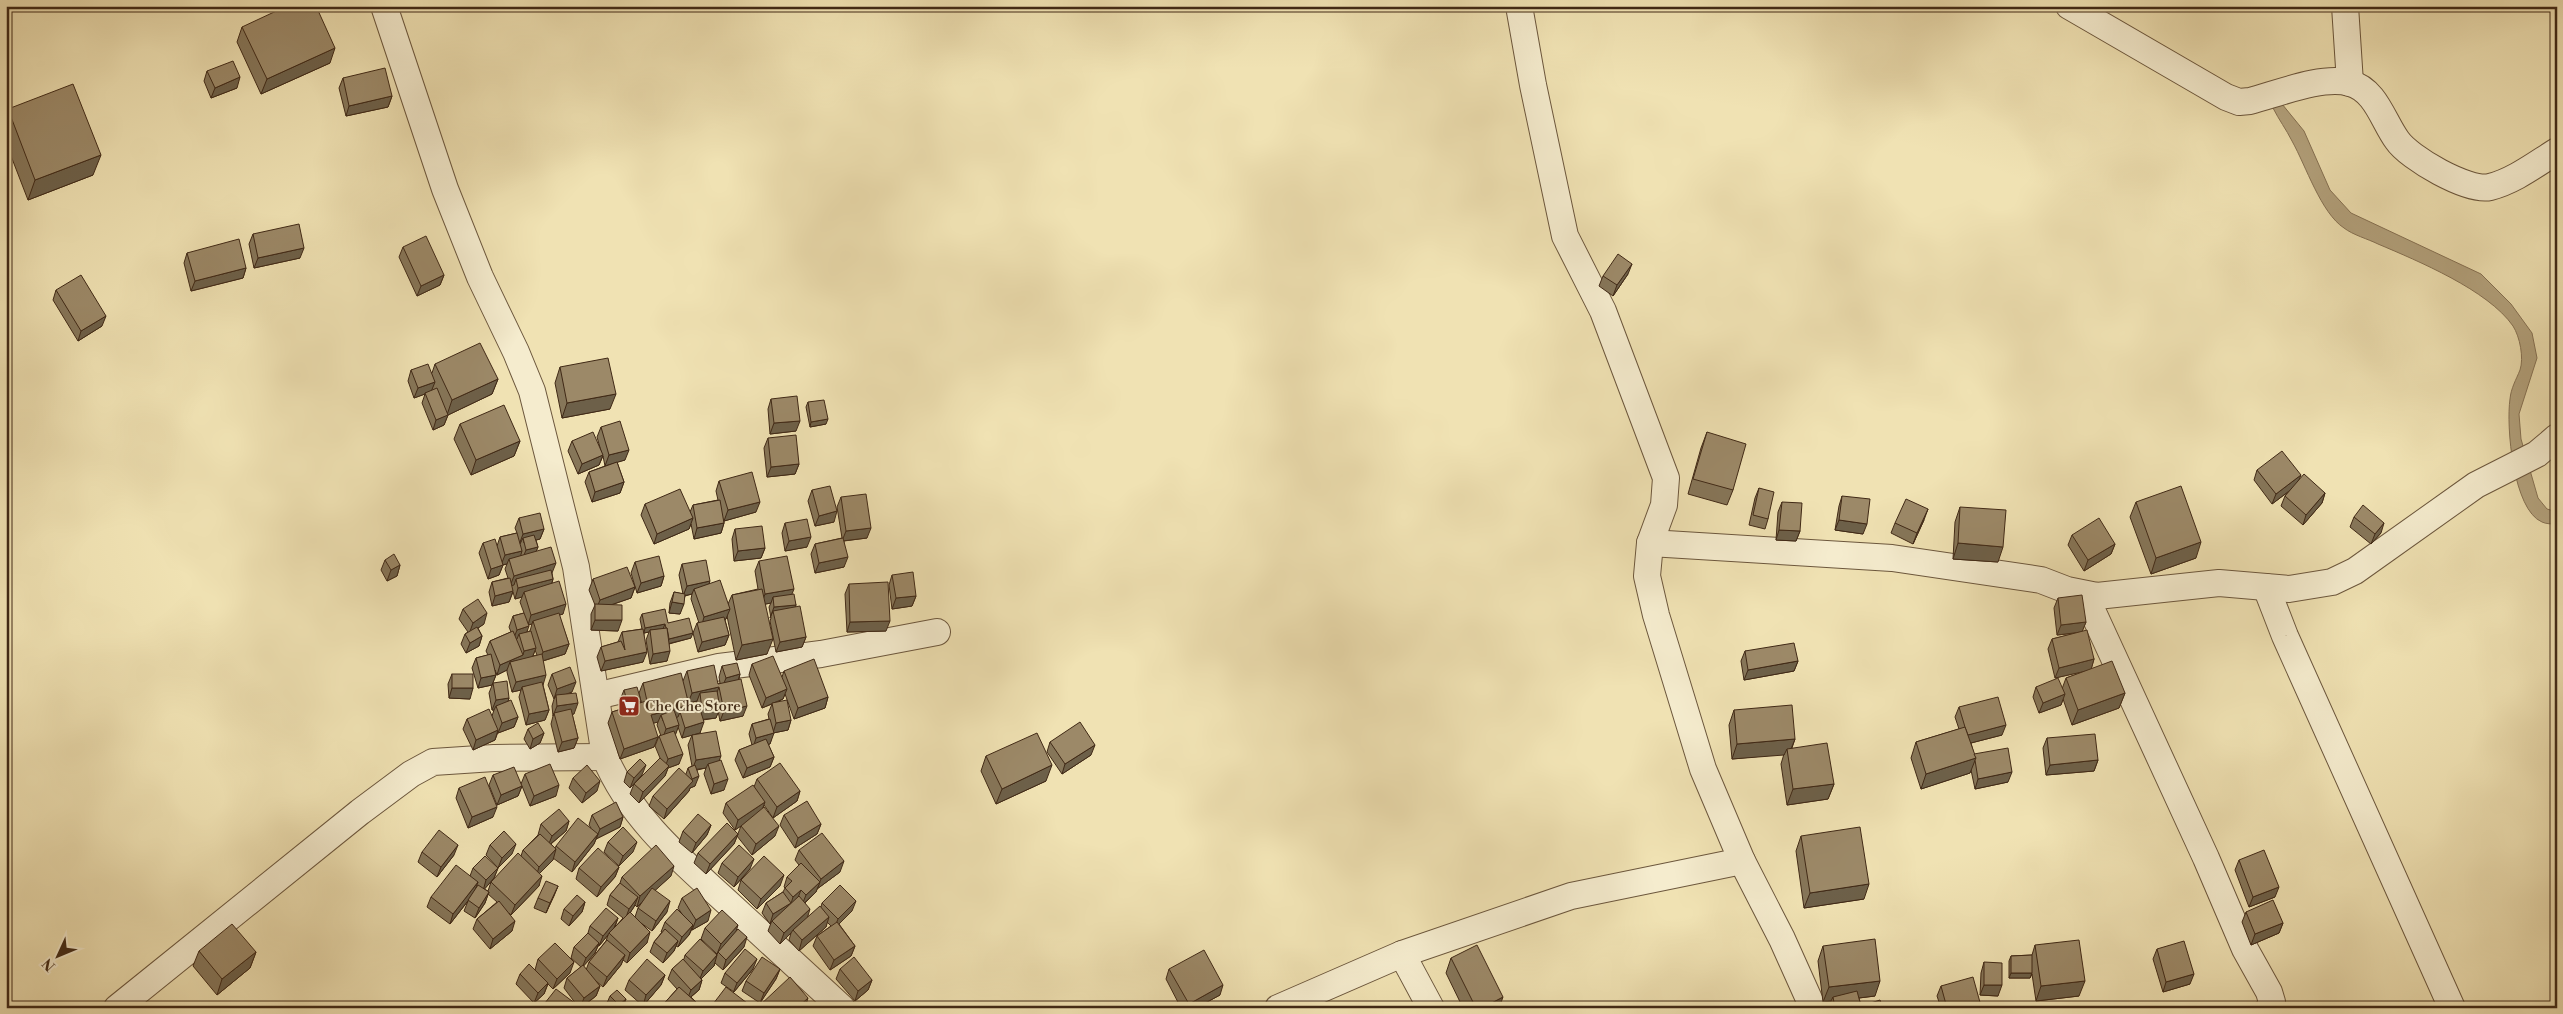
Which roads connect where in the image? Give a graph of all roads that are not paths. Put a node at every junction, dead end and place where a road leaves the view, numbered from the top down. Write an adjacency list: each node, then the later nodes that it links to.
1 (384, 6): 12 (street)
2 (1519, 6): 8 (street)
3 (2069, 6): 5 (street)
4 (2345, 6): 5 (street)
5 (2350, 83): 6 (street)
6 (2557, 151)
7 (2557, 437): 9 (street)
8 (1650, 543): 10 (street); 14 (street)
9 (2266, 587): 10 (street); 22 (street)
10 (2086, 595): 21 (street)
11 (937, 632): 12 (street)
12 (596, 696): 13 (street)
13 (606, 757): 16 (street); 17 (street)
14 (1742, 860): 15 (street); 20 (street)
15 (1402, 954): 18 (street); 19 (street)
16 (117, 1008)
17 (842, 1008)
18 (1278, 1008)
19 (1431, 1008)
20 (1813, 1008)
21 (2269, 1008)
22 (2452, 1008)

